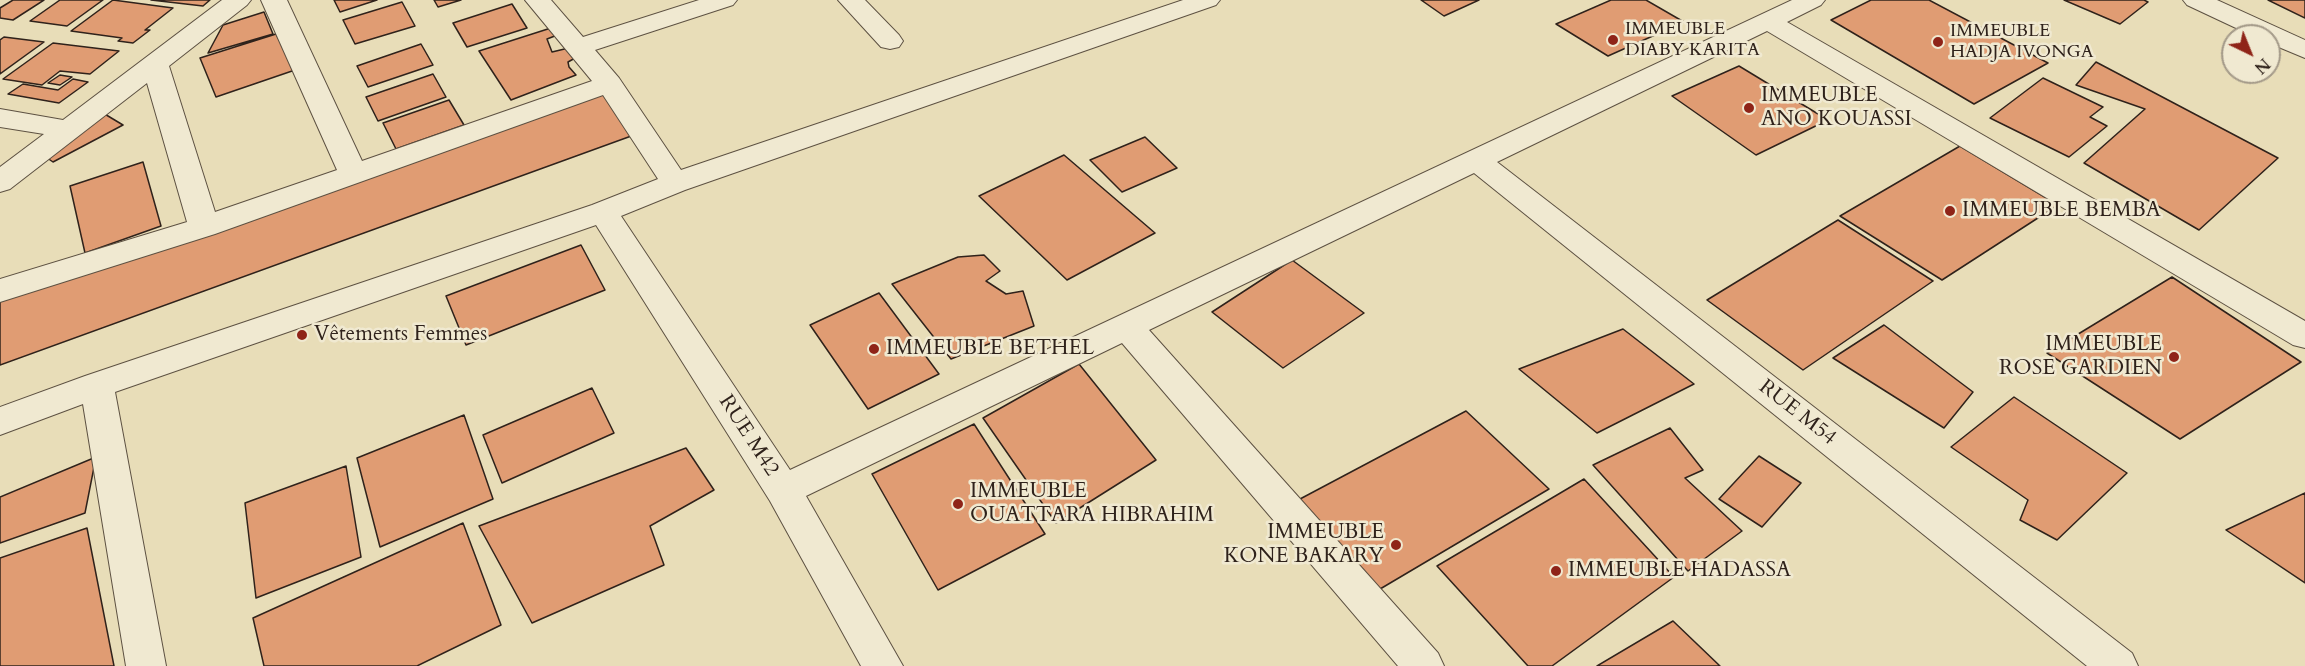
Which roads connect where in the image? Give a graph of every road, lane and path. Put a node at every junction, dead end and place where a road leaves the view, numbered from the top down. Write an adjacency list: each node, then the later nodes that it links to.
1 (238, 0): 13 (street)
2 (274, 0): 18 (street)
3 (538, 0): 11 (street)
4 (724, 0): 11 (street)
5 (851, 0): 10 (street)
6 (1207, 0): 20 (street)
7 (1812, 0): 9 (street)
8 (2196, 0): 12 (street)
9 (1768, 21): 17 (street); 25 (street)
10 (891, 41)
11 (579, 47): 14 (street)
12 (2305, 50)
13 (155, 64): 16 (street); 22 (street)
14 (609, 84): 18 (street); 20 (street)
15 (0, 118): 16 (street)
16 (68, 130): 19 (street)
17 (1476, 160): 24 (street); 32 (street, RUE M54)
18 (354, 174): 22 (street)
19 (0, 182)
20 (675, 183): 21 (street)
21 (603, 213): 26 (street); 28 (street, RUE M42)
22 (204, 227): 23 (street)
23 (0, 291)
24 (1127, 327): 28 (street); 31 (street)
25 (2305, 336)
26 (98, 385): 27 (street); 29 (street)
27 (0, 421)
28 (783, 490): 30 (street, RUE M42)
29 (146, 666)
30 (883, 666)
31 (1424, 666)
32 (2118, 666)

